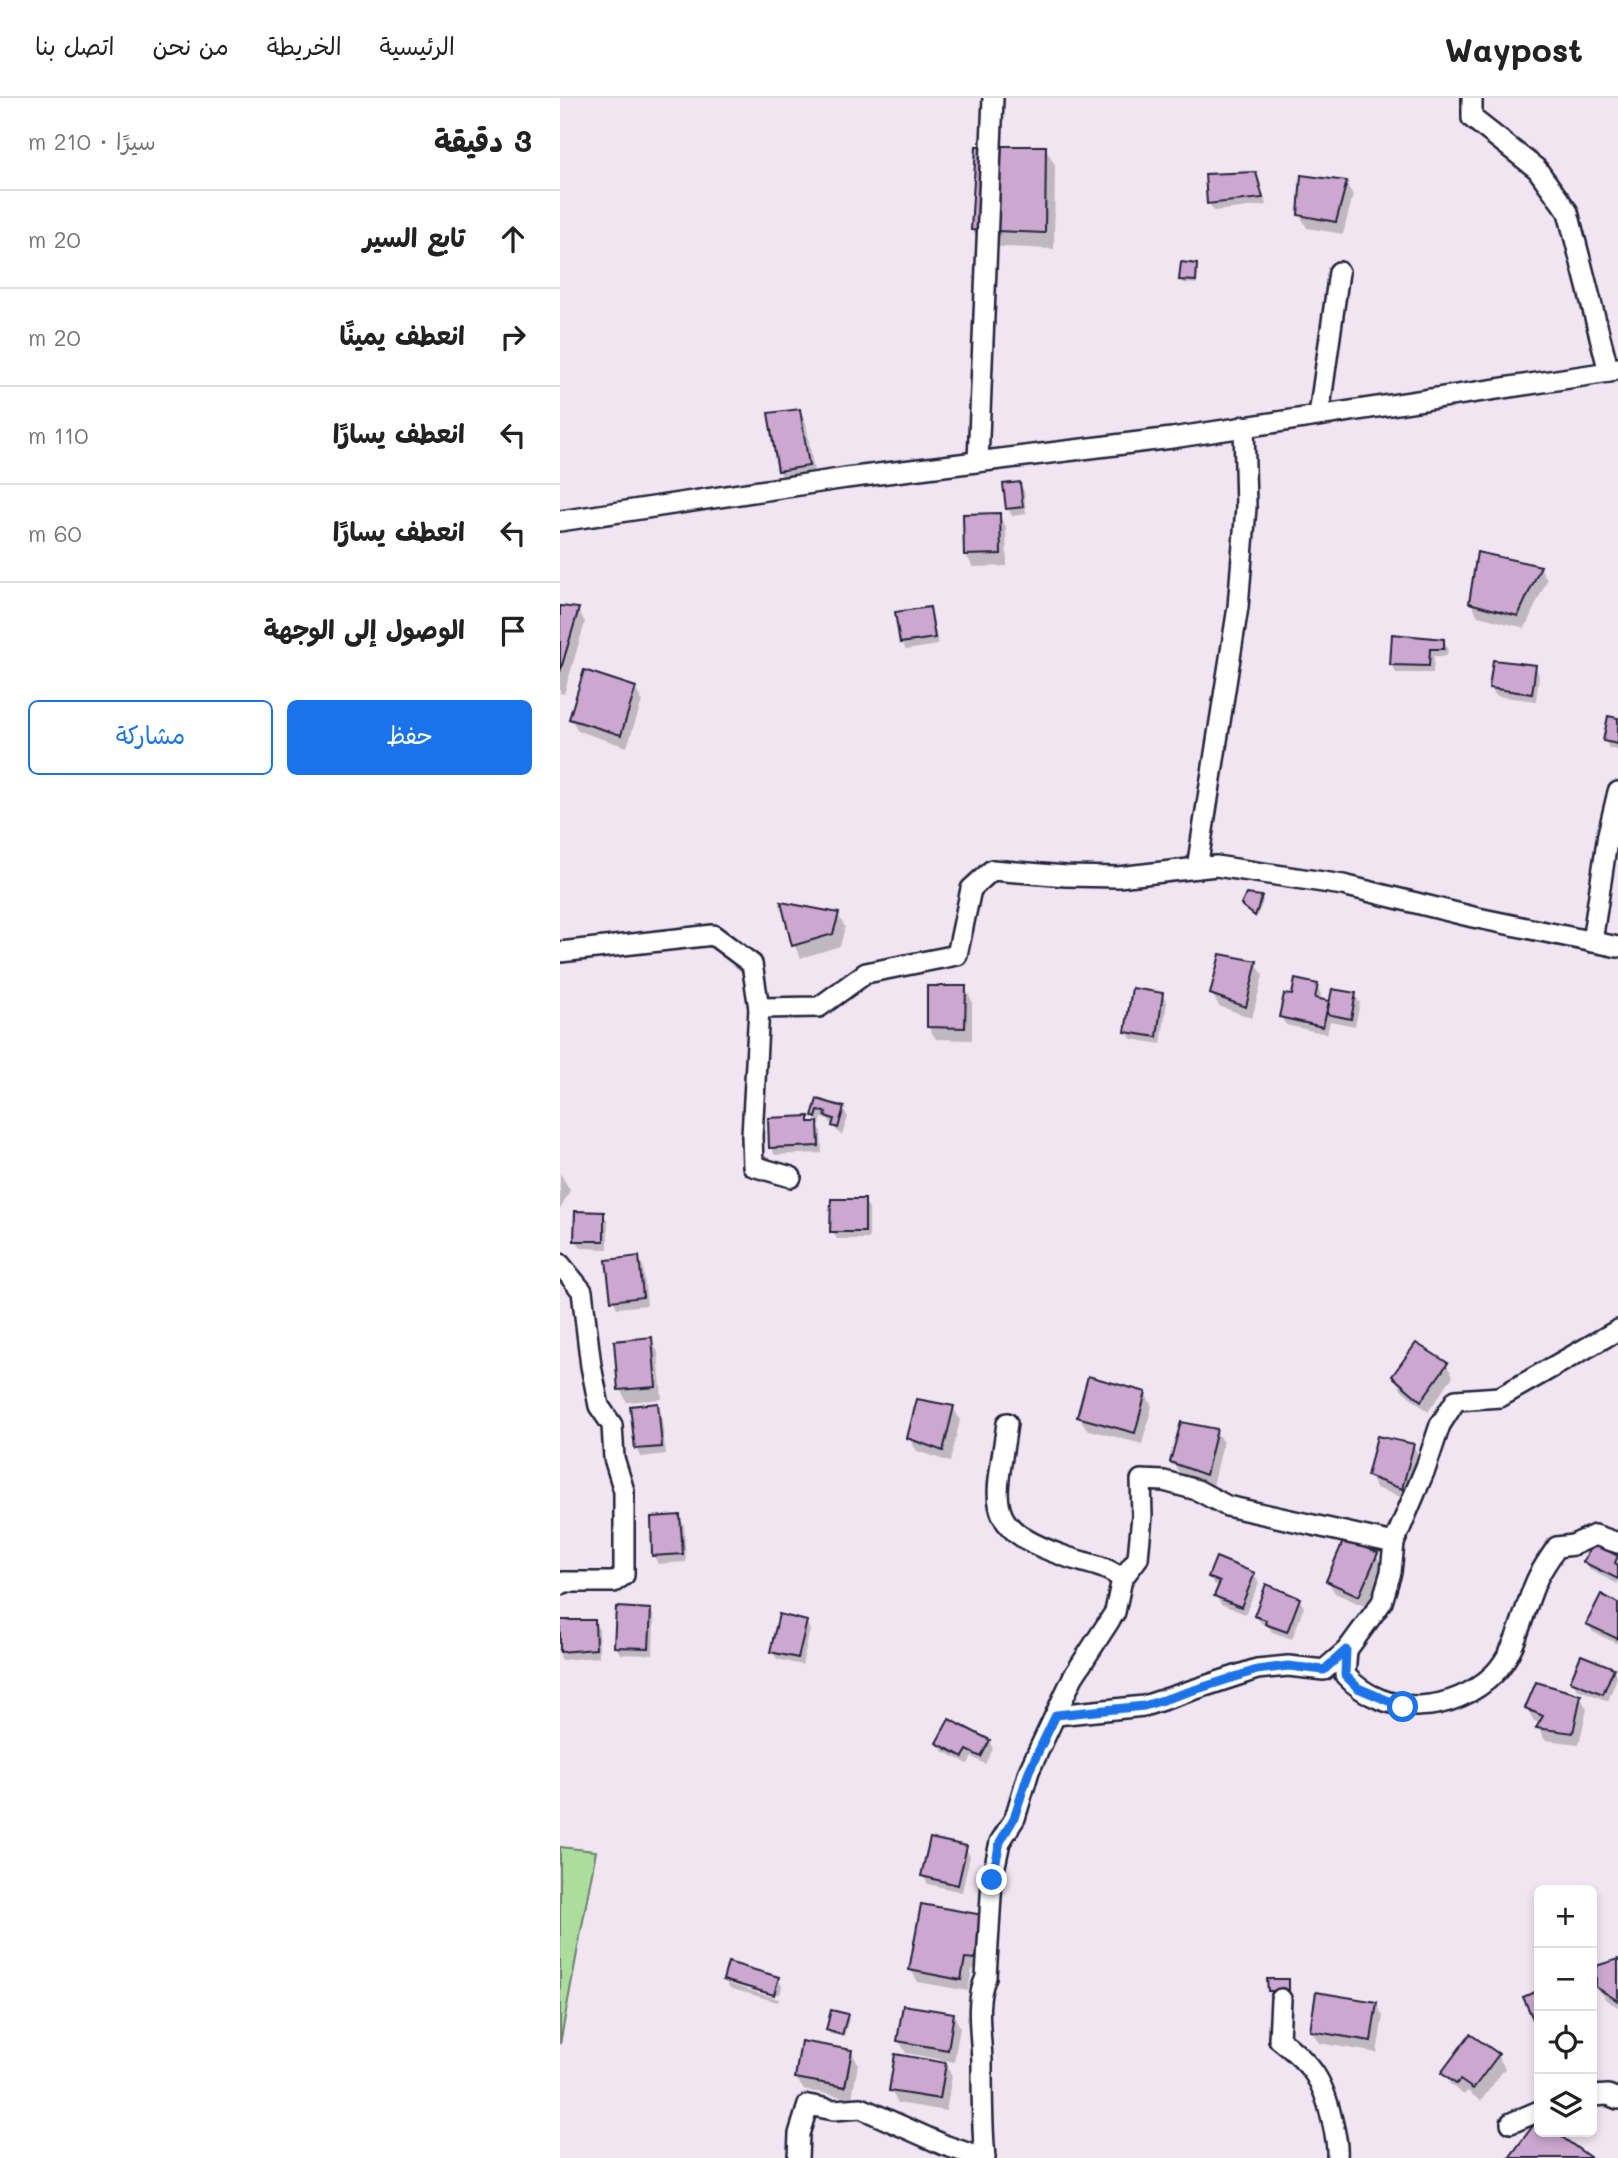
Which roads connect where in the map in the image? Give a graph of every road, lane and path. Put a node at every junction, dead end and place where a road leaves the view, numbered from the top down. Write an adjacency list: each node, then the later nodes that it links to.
1 (993, 98): 7 (street)
2 (1472, 98): 4 (street)
3 (1339, 272): 5 (street)
4 (1613, 370): 5 (street)
5 (1319, 415): 6 (street)
6 (1244, 426): 7 (street); 10 (street)
7 (978, 461): 8 (street)
8 (560, 521)
9 (1618, 792): 11 (street)
10 (1197, 868): 11 (street); 14 (street)
11 (1592, 942): 12 (street)
12 (1618, 947)
13 (560, 952): 14 (street)
14 (759, 1008): 15 (street)
15 (791, 1177)
16 (560, 1264): 22 (street)
17 (1618, 1329): 19 (street)
18 (1007, 1423): 21 (street)
19 (1394, 1543): 21 (street); 23 (street)
20 (1618, 1543): 23 (street)
21 (1122, 1579): 24 (street)
22 (560, 1585)
23 (1346, 1650): 24 (street)
24 (1056, 1715): 31 (street)
25 (1280, 1999): 32 (street)
26 (1597, 2096): 27 (street)
27 (1618, 2099)
28 (1534, 2113): 29 (street)
29 (1511, 2123)
30 (798, 2158): 31 (street)
31 (983, 2158)
32 (1337, 2158)

